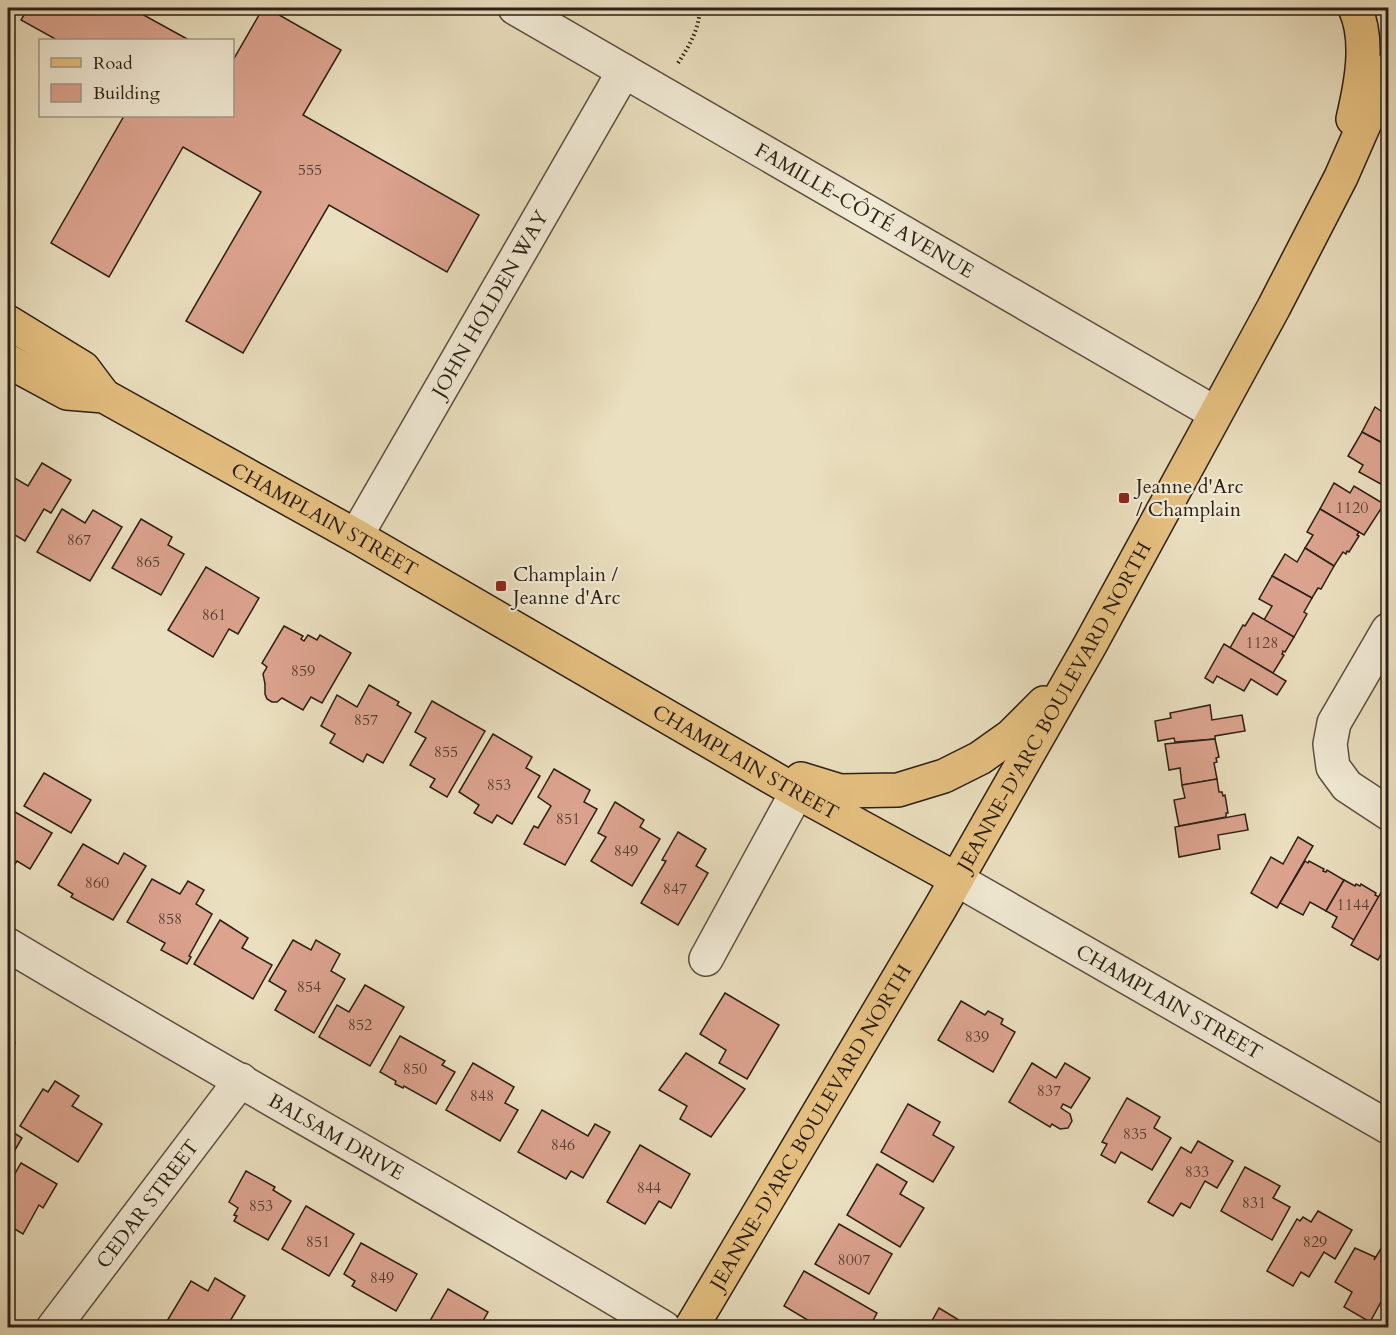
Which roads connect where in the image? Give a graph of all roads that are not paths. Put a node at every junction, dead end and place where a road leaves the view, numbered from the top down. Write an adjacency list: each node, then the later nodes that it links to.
1 (515, 8): 4 (street, FAMILLE-CÔTÉ AVENUE)
2 (1355, 8): 5 (main road)
3 (1389, 70): 5 (main road, JEANNE-D'ARC BOULEVARD NORTH)
4 (624, 71): 9 (street, FAMILLE-CÔTÉ AVENUE); 10 (street, JOHN HOLDEN WAY)
5 (1341, 177): 9 (main road, JEANNE-D'ARC BOULEVARD NORTH)
6 (8, 322): 8 (main road, CHAMPLAIN STREET)
7 (8, 361): 8 (main road, CHAMPLAIN STREET)
8 (104, 396): 10 (main road, CHAMPLAIN STREET)
9 (1215, 413): 12 (main road, JEANNE-D'ARC BOULEVARD NORTH)
10 (356, 536): 13 (main road, CHAMPLAIN STREET)
11 (1389, 630): 15 (street)
12 (1090, 645): 13 (main road); 16 (main road, JEANNE-D'ARC BOULEVARD NORTH)
13 (745, 762): 14 (main road, CHAMPLAIN STREET)
14 (797, 792): 16 (main road, CHAMPLAIN STREET); 18 (street)
15 (1389, 813)
16 (956, 879): 20 (street, CHAMPLAIN STREET); 23 (main road, JEANNE-D'ARC BOULEVARD NORTH)
17 (8, 945): 19 (street, BALSAM DRIVE)
18 (706, 959)
19 (241, 1080): 21 (street, CEDAR STREET); 22 (street, BALSAM DRIVE)
20 (1389, 1127)
21 (53, 1328)
22 (664, 1328)
23 (691, 1328)

